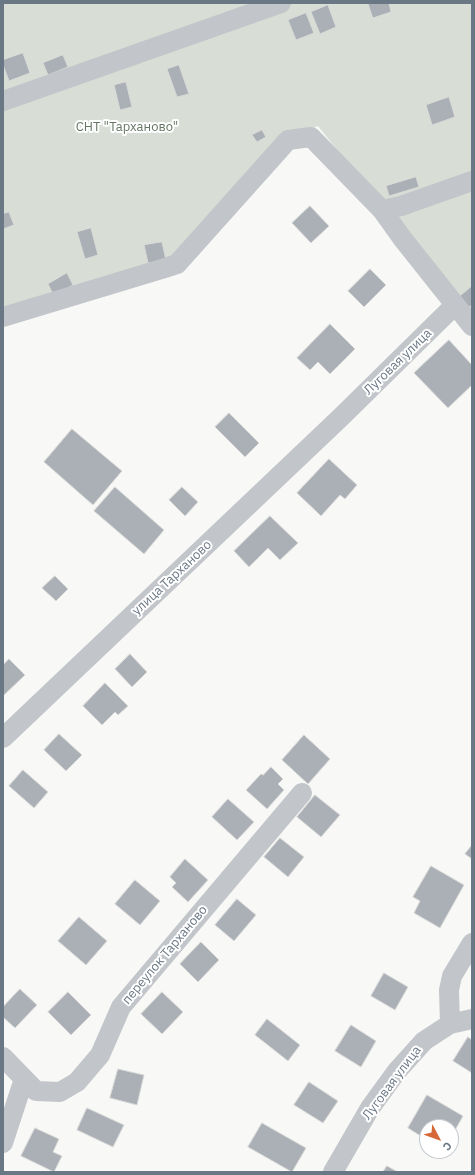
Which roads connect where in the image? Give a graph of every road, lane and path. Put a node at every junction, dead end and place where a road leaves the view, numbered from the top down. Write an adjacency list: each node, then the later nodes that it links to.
1 (281, 3): 2 (street)
2 (3, 101)
3 (472, 181): 4 (street)
4 (382, 210): 5 (street); 6 (street)
5 (455, 306): 7 (street); 8 (street, Луговая улица)
6 (3, 317)
7 (472, 326)
8 (340, 418): 9 (street, улица Тарханово)
9 (3, 738)
10 (302, 793): 15 (street, переулок Тарханово)
11 (472, 944): 13 (street)
12 (472, 1019): 13 (street, Луговая улица)
13 (450, 1024): 17 (street, Луговая улица)
14 (3, 1057): 15 (street, переулок Тарханово)
15 (24, 1079): 16 (street)
16 (3, 1143)
17 (333, 1172)

